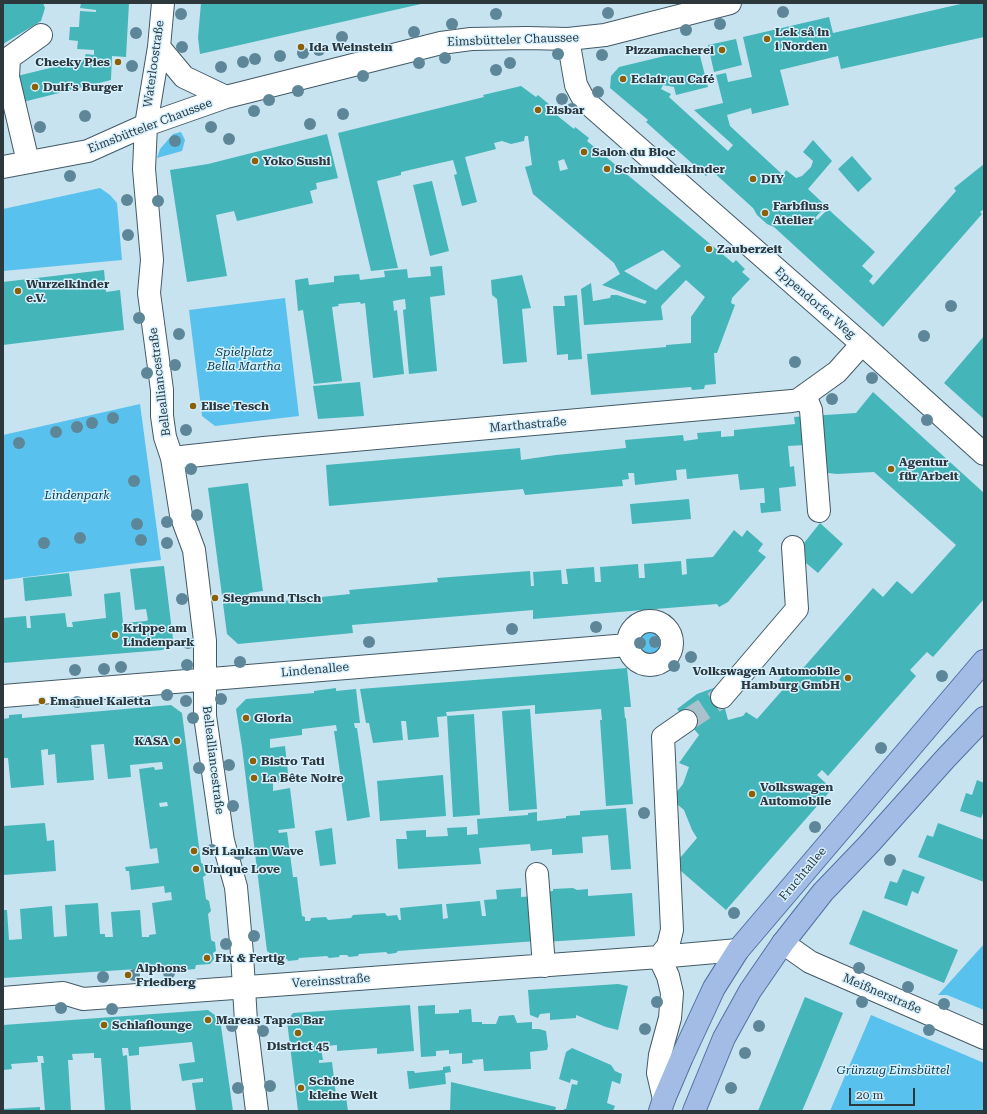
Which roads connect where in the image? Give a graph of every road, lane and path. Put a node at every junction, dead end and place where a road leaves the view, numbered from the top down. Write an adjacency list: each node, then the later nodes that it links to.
1 (163, 3): 5 (street, Waterloostraße)
2 (730, 3): 4 (street, Eimsbütteler Chaussee)
3 (41, 35): 8 (street)
4 (568, 39): 6 (street, Eimsbütteler Chaussee); 10 (street, Eppendorfer Weg)
5 (159, 47): 6 (street, Eimsbütteler Chaussee); 7 (street, Waterloostraße)
6 (226, 97): 7 (street, Eimsbütteler Chaussee)
7 (146, 125): 8 (street, Eimsbütteler Chaussee); 13 (street, Bellealliancestraße)
8 (28, 162): 9 (street, Eimsbütteler Chaussee)
9 (3, 167)
10 (862, 344): 11 (street, Marthastraße); 12 (street, Eppendorfer Weg)
11 (805, 395): 13 (street, Marthastraße); 14 (street)
12 (984, 454)
13 (172, 458): 18 (street, Bellealliancestraße)
14 (819, 512)
15 (792, 547): 20 (street)
16 (628, 645): 18 (street, Lindenallee)
17 (984, 661): 25 (main road, Fruchtallee)
18 (205, 679): 19 (street, Lindenallee); 28 (street, Bellealliancestraße)
19 (3, 696)
20 (722, 697)
21 (984, 718): 24 (main road)
22 (686, 721): 26 (street)
23 (537, 874): 27 (street)
24 (783, 943): 30 (street, Meißnerstraße); 33 (main road)
25 (738, 950): 26 (street, Vereinsstraße); 31 (main road, Fruchtallee)
26 (659, 958): 27 (street, Vereinsstraße); 31 (street)
27 (544, 966): 28 (street, Vereinsstraße)
28 (244, 987): 29 (street, Vereinsstraße); 32 (street, Bellealliancestraße)
29 (3, 998)
30 (984, 1038)
31 (662, 1105)
32 (257, 1111)
33 (694, 1111)

